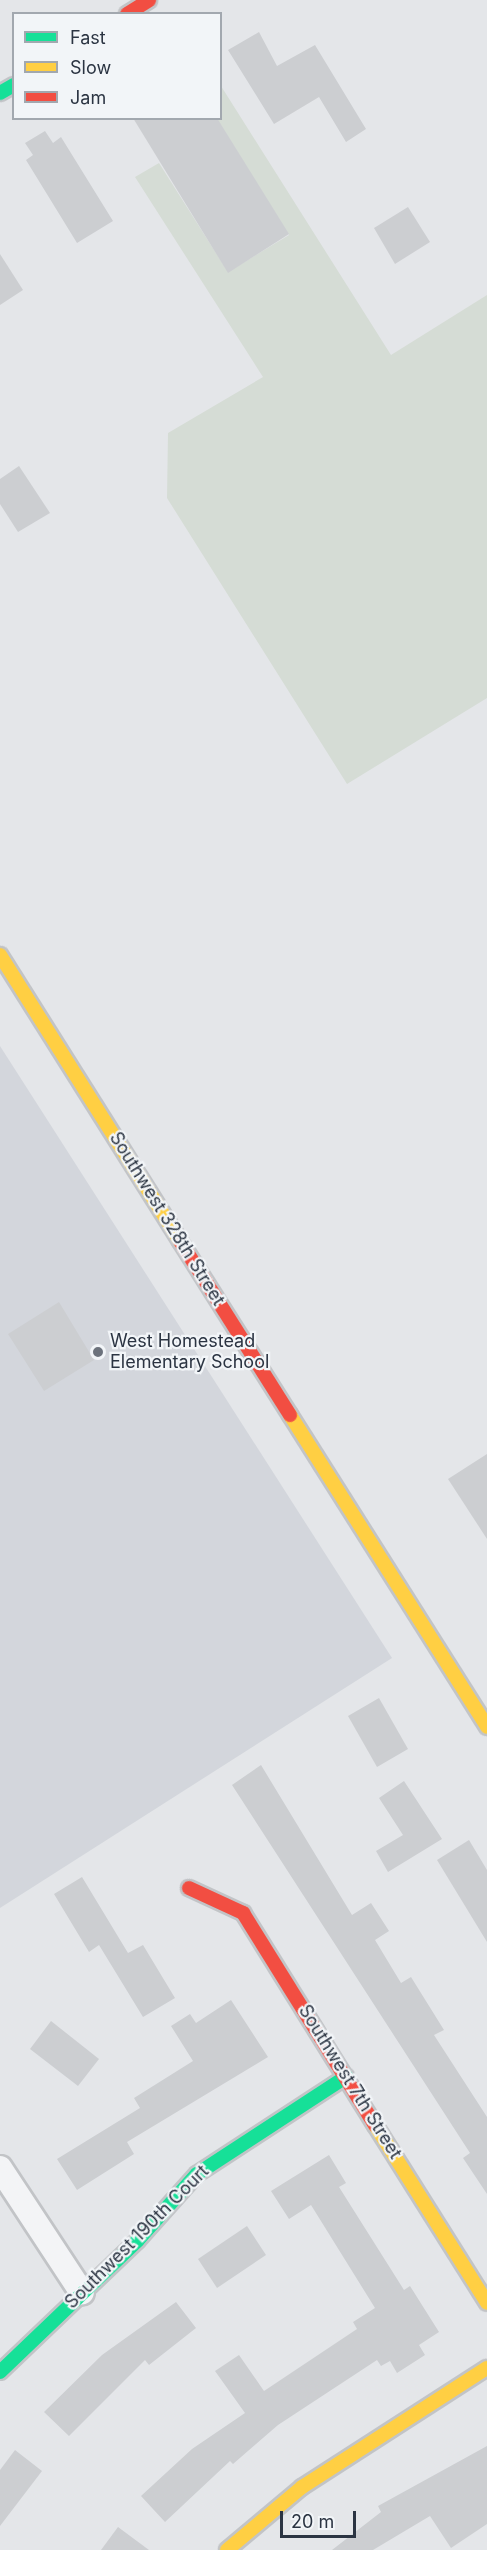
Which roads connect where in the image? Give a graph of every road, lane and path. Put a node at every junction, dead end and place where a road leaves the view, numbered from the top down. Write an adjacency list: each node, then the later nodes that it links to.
1 (148, 0): 2 (street)
2 (130, 12)
3 (0, 955): 4 (street, Southwest 328th Street)
4 (487, 1726)
5 (189, 1888): 6 (street, Southwest 7th Street)
6 (346, 2077): 8 (street, Southwest 190th Court); 9 (street, Southwest 7th Street)
7 (0, 2168): 8 (street)
8 (82, 2293): 11 (street, Southwest 190th Court)
9 (487, 2303)
10 (487, 2368): 12 (street)
11 (0, 2372)
12 (227, 2550)

